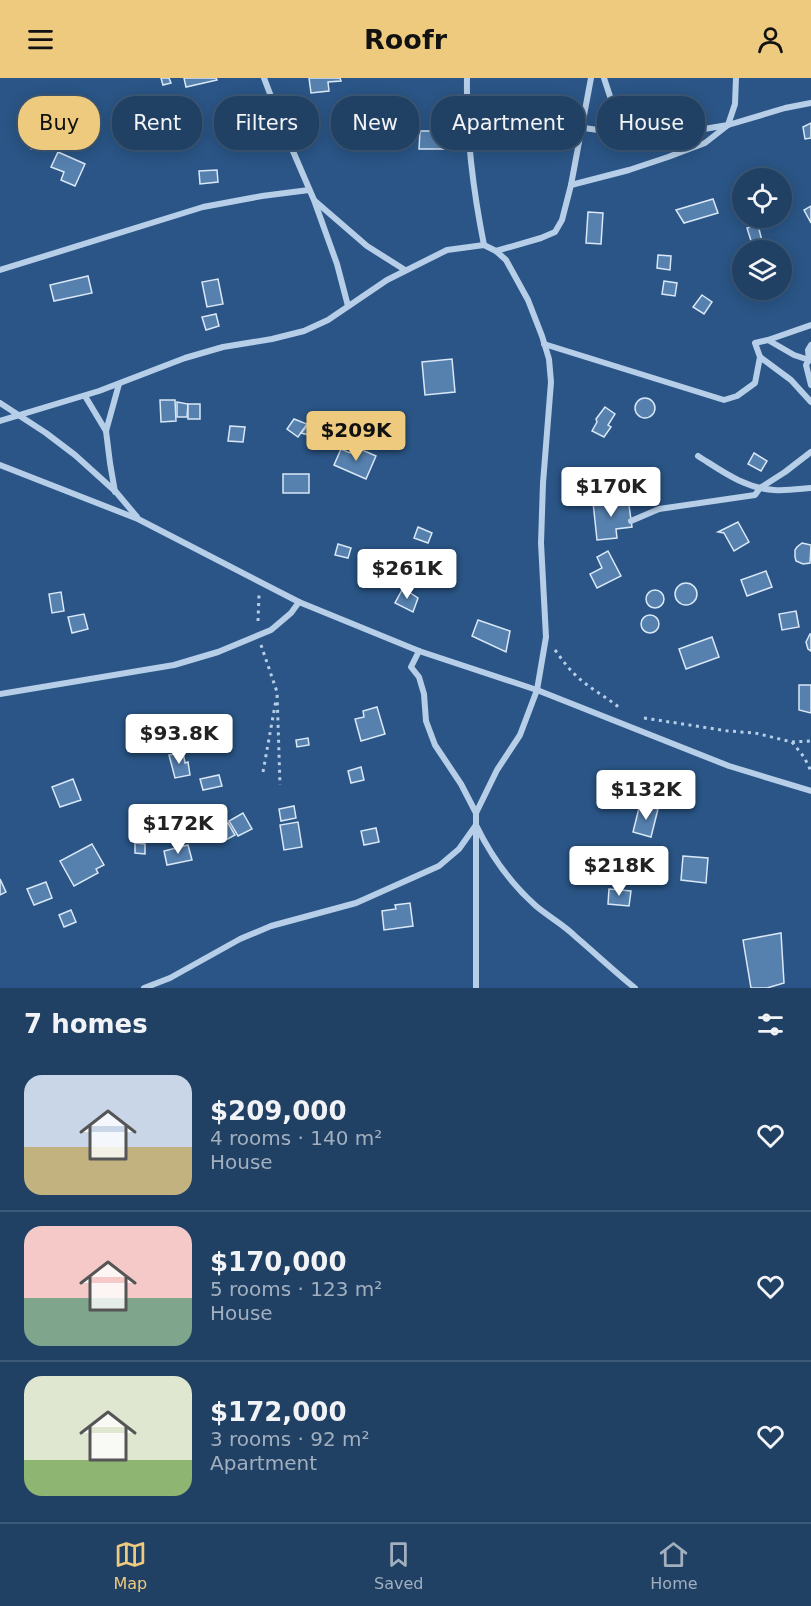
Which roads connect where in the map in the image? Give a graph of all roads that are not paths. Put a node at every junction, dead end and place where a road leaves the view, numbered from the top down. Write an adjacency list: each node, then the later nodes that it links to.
1 (264, 78): 15 (street)
2 (467, 78): 6 (street)
3 (591, 78): 9 (street)
4 (604, 78): 7 (street)
5 (736, 78): 10 (street)
6 (466, 96)
7 (610, 96)
8 (811, 103): 10 (street)
9 (585, 108)
10 (728, 125): 11 (street); 14 (street)
11 (705, 129)
12 (470, 150): 17 (street)
13 (577, 150): 14 (street)
14 (571, 185): 18 (street)
15 (309, 190): 16 (street); 19 (street)
16 (314, 200): 20 (street); 21 (street)
17 (484, 245): 18 (street); 20 (street)
18 (496, 251): 24 (street)
19 (0, 270)
20 (405, 270): 21 (street)
21 (348, 306): 28 (street)
22 (811, 326): 23 (street)
23 (768, 340): 26 (street); 27 (street)
24 (544, 344): 26 (street); 46 (street)
25 (811, 345): 27 (street)
26 (760, 357): 31 (street)
27 (810, 360): 29 (street)
28 (119, 384): 30 (street); 35 (street)
29 (811, 385)
30 (85, 396): 33 (street); 35 (street)
31 (811, 402)
32 (0, 403): 33 (street)
33 (19, 415): 34 (street); 41 (street)
34 (0, 421)
35 (106, 431): 41 (street)
36 (811, 452): 39 (street)
37 (698, 456): 39 (street)
38 (0, 465): 42 (street)
39 (760, 488): 40 (street); 43 (street)
40 (811, 488)
41 (116, 492): 42 (street)
42 (138, 519): 44 (street)
43 (631, 521)
44 (299, 602): 45 (street); 47 (street)
45 (419, 651): 46 (street); 49 (street)
46 (537, 690): 48 (street); 49 (street)
47 (0, 694)
48 (811, 791)
49 (476, 813): 50 (street)
50 (476, 825): 51 (street); 52 (street); 53 (street)
51 (144, 988)
52 (476, 988)
53 (635, 988)

